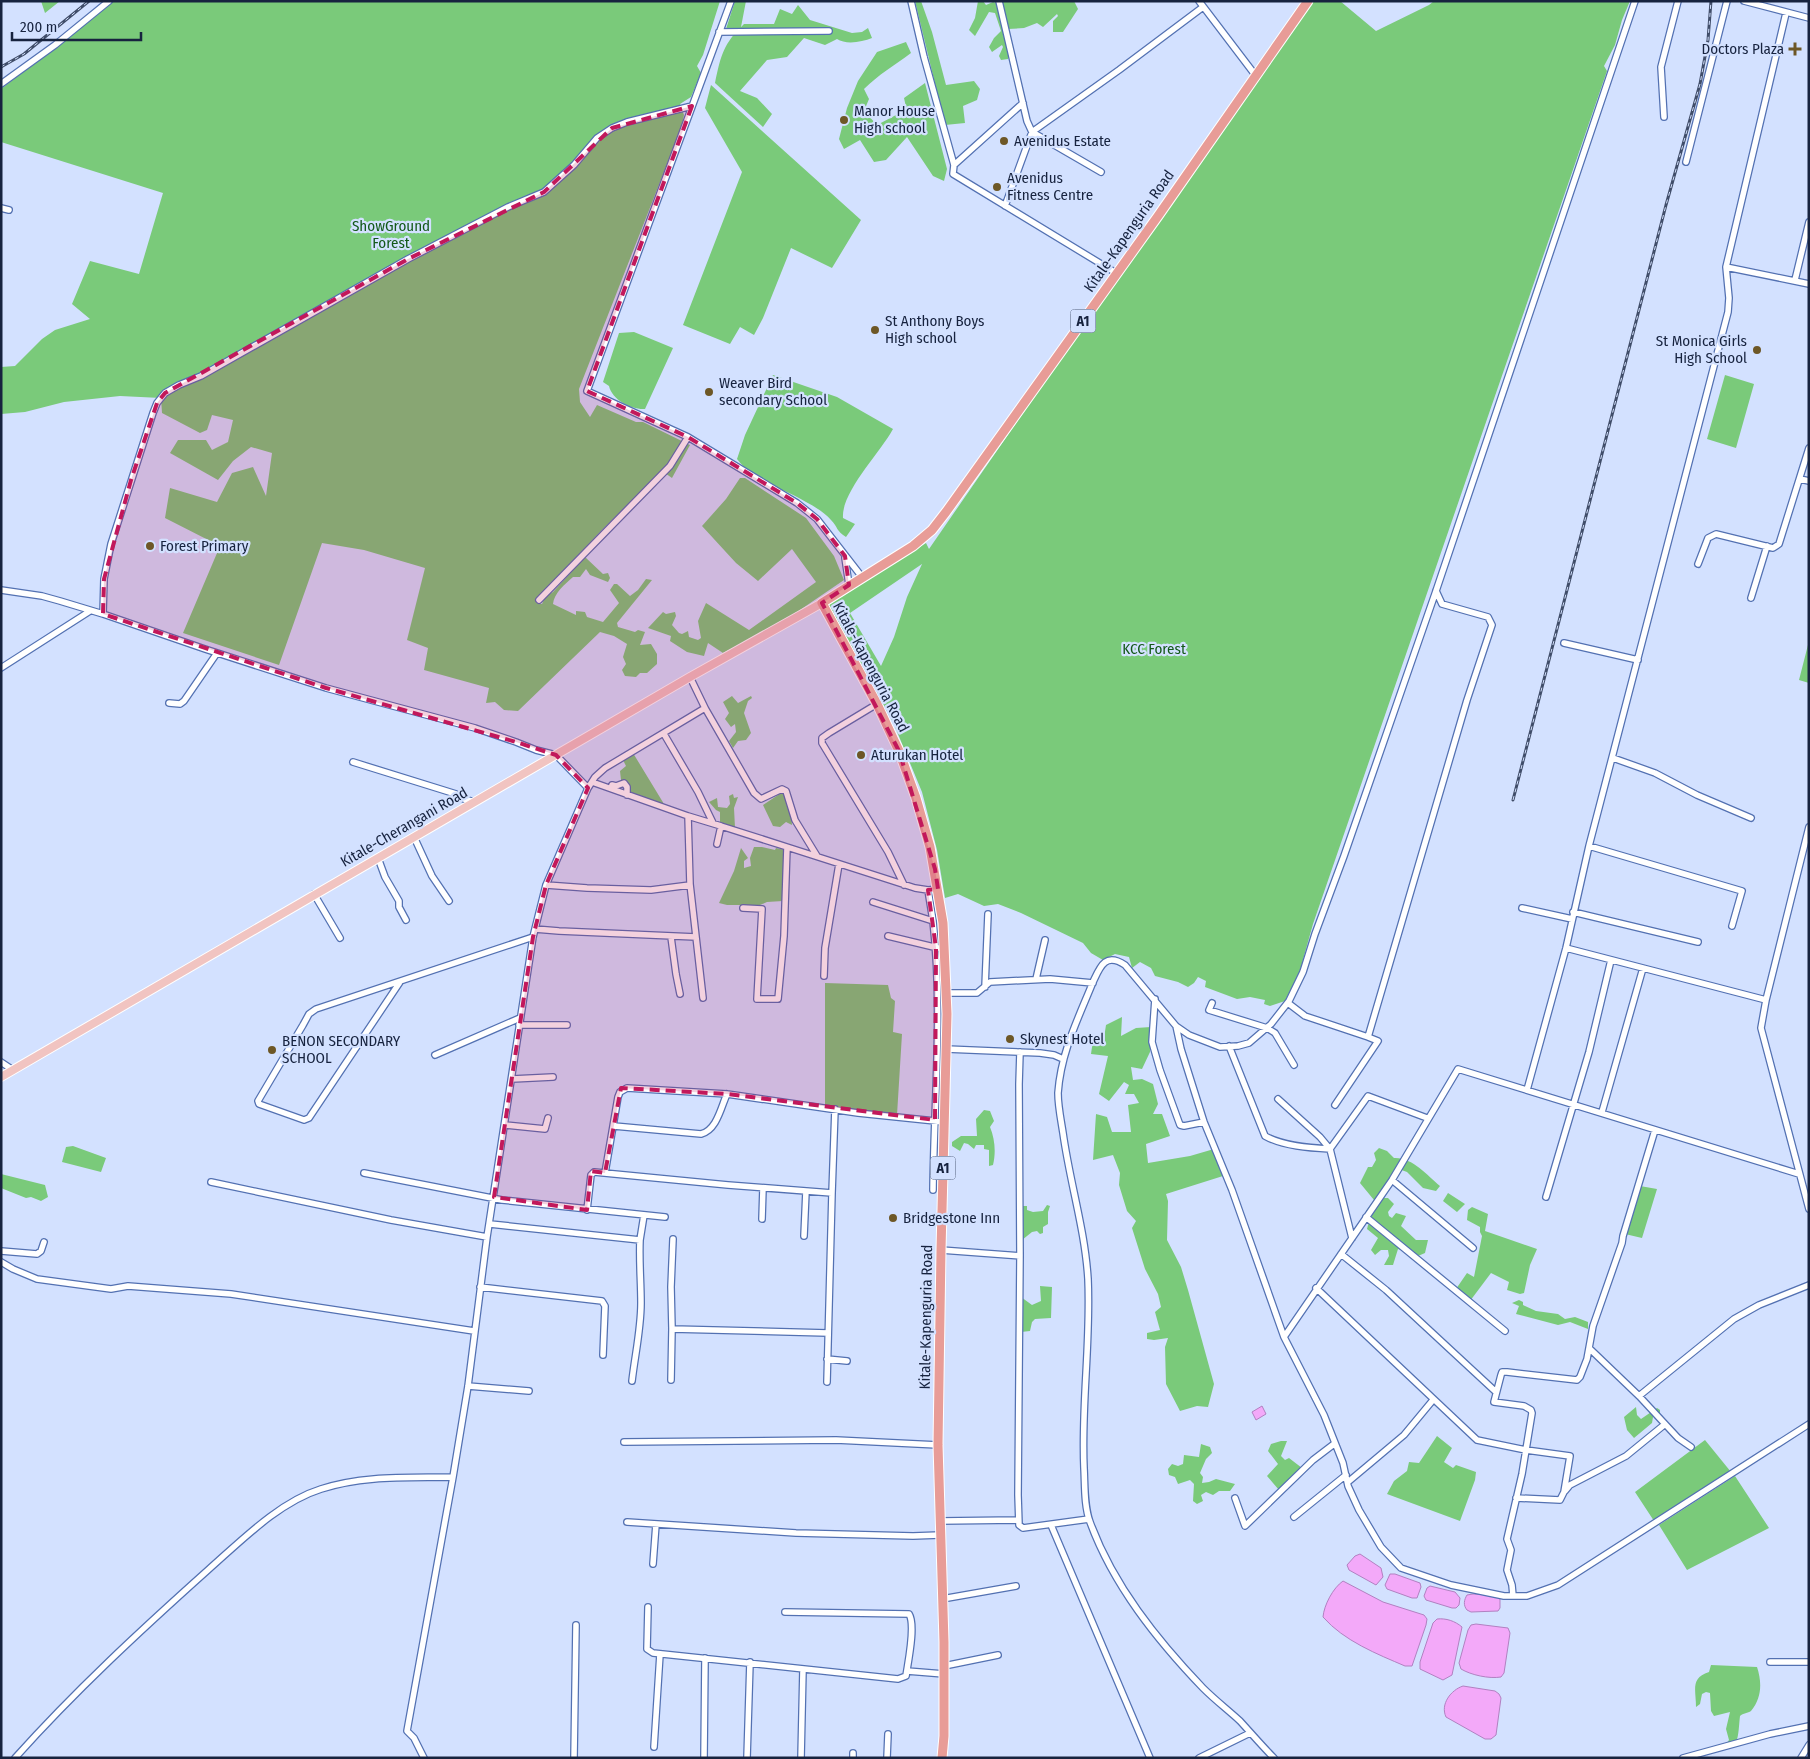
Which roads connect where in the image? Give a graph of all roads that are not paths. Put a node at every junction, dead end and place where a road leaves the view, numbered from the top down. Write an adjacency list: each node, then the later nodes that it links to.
1 (109, 1): 17 (street)
2 (731, 1): 15 (street)
3 (911, 1): 23 (street)
4 (999, 1): 18 (street)
5 (1199, 1): 11 (street)
6 (1308, 1): 16 (highway, Kitale-Kapenguria Road / A1)
7 (1635, 1): 43 (street)
8 (1678, 1): 20 (street)
9 (1727, 1): 22 (street)
10 (1744, 1): 12 (street)
11 (1203, 7): 16 (street); 21 (street)
12 (1786, 13): 13 (street); 29 (street)
13 (1809, 18)
14 (829, 31): 15 (street)
15 (719, 32): 19 (street)
16 (1256, 76): 30 (highway, Kitale-Kapenguria Road / A1)
17 (1, 84)
18 (1023, 103): 21 (street); 23 (street)
19 (692, 106): 33 (street); 48 (street)
20 (1664, 118)
21 (1032, 132): 24 (street); 25 (street)
22 (1686, 162)
23 (954, 165): 25 (street)
24 (1101, 172)
25 (1005, 206): 30 (street)
26 (1, 208): 27 (street)
27 (9, 210)
28 (1809, 222): 31 (street)
29 (1726, 266): 31 (street); 51 (street)
30 (1116, 273): 40 (highway, Kitale-Kapenguria Road / A1)
31 (1795, 280): 32 (street)
32 (1809, 284)
33 (688, 437): 38 (street); 45 (street)
34 (1809, 448): 35 (street)
35 (1800, 479): 36 (street); 37 (street)
36 (1809, 481)
37 (1767, 546): 39 (street); 44 (street)
38 (845, 556): 40 (street); 41 (street)
39 (1698, 564)
40 (862, 577): 41 (highway, Kitale-Kapenguria Road / A1)
41 (849, 585): 46 (highway, Kitale-Kapenguria Road / A1)
42 (1, 590): 47 (street)
43 (1436, 591): 114 (street); 121 (street)
44 (1751, 598)
45 (539, 600)
46 (822, 603): 53 (main road, Kitale-Cherangani Road); 55 (highway, Kitale-Kapenguria Road / A1)
47 (90, 611): 48 (street); 52 (street)
48 (103, 614): 50 (street)
49 (1564, 643): 51 (street)
50 (217, 653): 54 (street); 58 (street)
51 (1638, 660): 59 (street)
52 (1, 668)
53 (690, 677): 56 (street); 58 (main road, Kitale-Cherangani Road)
54 (169, 703)
55 (877, 704): 79 (street); 80 (highway, Kitale-Kapenguria Road / A1)
56 (705, 708): 57 (street); 74 (street)
57 (664, 734): 61 (street); 67 (street)
58 (556, 755): 61 (street); 64 (main road, Kitale-Cherangani Road)
59 (1613, 758): 66 (street); 72 (street)
60 (353, 762): 64 (street)
61 (590, 785): 63 (street); 77 (street)
62 (612, 785): 63 (street)
63 (627, 794): 65 (street)
64 (475, 802): 70 (main road, Kitale-Cherangani Road)
65 (688, 816): 67 (street); 78 (street)
66 (1751, 818)
67 (713, 823): 68 (street)
68 (721, 826): 71 (street); 73 (street)
69 (1809, 827): 113 (street)
70 (414, 838): 75 (main road, Kitale-Cherangani Road); 82 (street)
71 (717, 844)
72 (1589, 846): 86 (street); 91 (street)
73 (787, 847): 74 (street); 84 (street)
74 (817, 856): 76 (street)
75 (378, 858): 81 (main road, Kitale-Cherangani Road); 89 (street)
76 (839, 864): 79 (street); 104 (street)
77 (546, 885): 78 (street); 92 (street)
78 (690, 885): 96 (street)
79 (904, 885): 80 (street)
80 (933, 889): 90 (street); 100 (highway, Kitale-Kapenguria Road / A1)
81 (314, 894): 97 (street); 129 (main road, Kitale-Cherangani Road)
82 (449, 901)
83 (873, 902): 90 (street)
84 (743, 908)
85 (1522, 908): 88 (street)
86 (1573, 912): 88 (street); 99 (street)
87 (988, 914): 108 (street)
88 (1572, 919): 101 (street)
89 (406, 920)
90 (933, 920): 100 (street)
91 (1732, 926)
92 (535, 929): 93 (street); 95 (street)
93 (671, 936): 96 (street); 110 (street)
94 (888, 936): 100 (street)
95 (533, 937): 106 (street); 116 (street)
96 (696, 937): 111 (street)
97 (340, 938)
98 (1045, 940): 105 (street)
99 (1698, 942)
100 (940, 948): 109 (highway, Kitale-Kapenguria Road / A1); 142 (street)
101 (1566, 948): 102 (street); 133 (street)
102 (1612, 960): 103 (street); 136 (street)
103 (1643, 968): 113 (street); 139 (street)
104 (824, 976)
105 (1036, 979): 107 (street); 108 (street)
106 (400, 982): 106 (street)
107 (1093, 983): 112 (street); 126 (street)
108 (985, 987): 109 (street)
109 (947, 993): 123 (highway, Kitale-Kapenguria Road / A1)
110 (680, 994)
111 (703, 998)
112 (1155, 999): 119 (street); 144 (street)
113 (1766, 1000): 151 (street)
114 (1288, 1002): 120 (street); 121 (street)
115 (1212, 1003): 120 (street)
116 (520, 1018): 117 (street); 125 (street)
117 (519, 1025): 118 (street); 132 (street)
118 (567, 1025)
119 (1176, 1026): 122 (street); 144 (street)
120 (1267, 1028): 122 (street); 128 (street)
121 (1368, 1038): 137 (street)
122 (1229, 1046): 148 (street)
123 (946, 1049): 124 (street); 143 (highway, Kitale-Kapenguria Road / A1)
124 (1020, 1052): 126 (street); 177 (street)
125 (435, 1055)
126 (1064, 1059): 213 (street)
127 (1, 1062): 129 (street)
128 (1294, 1065)
129 (12, 1070): 130 (main road, Kitale-Cherangani Road)
130 (1, 1076)
131 (553, 1077): 132 (street)
132 (512, 1079): 145 (street)
133 (1527, 1090): 136 (street); 141 (street)
134 (726, 1094): 138 (street); 146 (street); 146 (street)
135 (1278, 1099): 148 (street)
136 (1574, 1104): 139 (street); 159 (street)
137 (1334, 1105)
138 (835, 1109): 142 (street); 157 (street)
139 (1602, 1112): 147 (street)
140 (548, 1118): 145 (street)
141 (1427, 1118): 148 (street); 152 (street)
142 (935, 1120): 143 (street); 155 (street)
143 (945, 1122): 174 (highway, Kitale-Kapenguria Road / A1)
144 (1204, 1122): 186 (street)
145 (505, 1125): 158 (street)
146 (614, 1126): 150 (street)
147 (1655, 1130): 151 (street); 187 (street)
148 (1330, 1149): 169 (street)
149 (364, 1173): 158 (street)
150 (605, 1173): 154 (street); 161 (street)
151 (1799, 1174): 160 (street)
152 (1392, 1180): 164 (street); 173 (street)
153 (211, 1182): 168 (street)
154 (763, 1188): 156 (street); 165 (street)
155 (933, 1190)
156 (806, 1191): 157 (street); 167 (street)
157 (832, 1193): 185 (street)
158 (494, 1198): 161 (street); 166 (street)
159 (1546, 1198)
160 (1809, 1209)
161 (587, 1210): 162 (street)
162 (644, 1216): 163 (street); 171 (street)
163 (664, 1217)
164 (1366, 1217): 169 (street); 184 (street)
165 (762, 1219)
166 (490, 1224): 168 (street); 171 (street)
167 (804, 1236)
168 (487, 1237): 180 (street)
169 (1352, 1238): 176 (street)
170 (673, 1239): 182 (street)
171 (640, 1240): 192 (street)
172 (44, 1242): 175 (street)
173 (1473, 1248)
174 (940, 1250): 177 (street); 203 (highway, Kitale-Kapenguria Road / A1)
175 (1, 1251)
176 (1340, 1254): 181 (street); 196 (street)
177 (1020, 1256): 214 (street)
178 (1, 1262): 183 (street)
179 (1809, 1285): 197 (street)
180 (480, 1288): 183 (street); 188 (street)
181 (1316, 1288): 186 (street); 198 (street)
182 (672, 1329): 185 (street); 191 (street)
183 (474, 1331): 194 (street)
184 (1505, 1331)
185 (828, 1333): 189 (street)
186 (1284, 1337): 202 (street)
187 (1590, 1349): 196 (street); 197 (street)
188 (603, 1355)
189 (827, 1359): 190 (street); 193 (street)
190 (847, 1361)
191 (671, 1380)
192 (632, 1381)
193 (827, 1382)
194 (468, 1386): 195 (street); 207 (street)
195 (529, 1391)
196 (1496, 1392): 205 (street)
197 (1639, 1396): 200 (street)
198 (1434, 1400): 205 (street); 208 (street)
199 (1809, 1424): 222 (street)
200 (1664, 1425): 204 (street); 209 (street)
201 (624, 1442): 203 (street)
202 (1334, 1444): 206 (street); 210 (street)
203 (938, 1445): 215 (highway, Kitale-Kapenguria Road / A1)
204 (1691, 1447)
205 (1526, 1450): 209 (street); 211 (street)
206 (1346, 1475): 208 (street); 212 (street)
207 (453, 1477): 241 (street); 242 (street)
208 (1348, 1482): 222 (street)
209 (1564, 1492): 211 (street)
210 (1235, 1498)
211 (1516, 1498): 222 (street)
212 (1294, 1517)
213 (1089, 1519): 218 (street); 237 (street)
214 (1018, 1520): 215 (street); 218 (street)
215 (940, 1521): 219 (highway, Kitale-Kapenguria Road / A1)
216 (628, 1522): 217 (street)
217 (656, 1524): 219 (street); 220 (street)
218 (1051, 1525): 249 (street)
219 (940, 1535): 223 (highway, Kitale-Kapenguria Road / A1)
220 (653, 1564)
221 (1016, 1586): 223 (street)
222 (1513, 1596)
223 (942, 1599): 234 (highway, Kitale-Kapenguria Road / A1)
224 (648, 1607): 227 (street)
225 (785, 1612): 235 (street)
226 (576, 1625): 243 (street)
227 (660, 1654): 229 (street); 240 (street)
228 (998, 1656): 234 (street)
229 (705, 1658): 230 (street); 244 (street)
230 (750, 1662): 233 (street); 245 (street)
231 (1770, 1662): 232 (street)
232 (1809, 1662)
233 (803, 1669): 235 (street); 246 (street)
234 (944, 1670): 235 (street); 248 (highway, Kitale-Kapenguria Road / A1)
235 (907, 1671)
236 (1809, 1726): 252 (street)
237 (1250, 1733): 250 (street); 251 (street)
238 (888, 1734): 247 (street)
239 (1809, 1745): 253 (street)
240 (654, 1746)
241 (15, 1758)
242 (424, 1758)
243 (574, 1758)
244 (704, 1758)
245 (747, 1758)
246 (801, 1758)
247 (887, 1758)
248 (942, 1758)
249 (1150, 1758)
250 (1199, 1758)
251 (1274, 1758)
252 (1683, 1758)
253 (1801, 1758)

